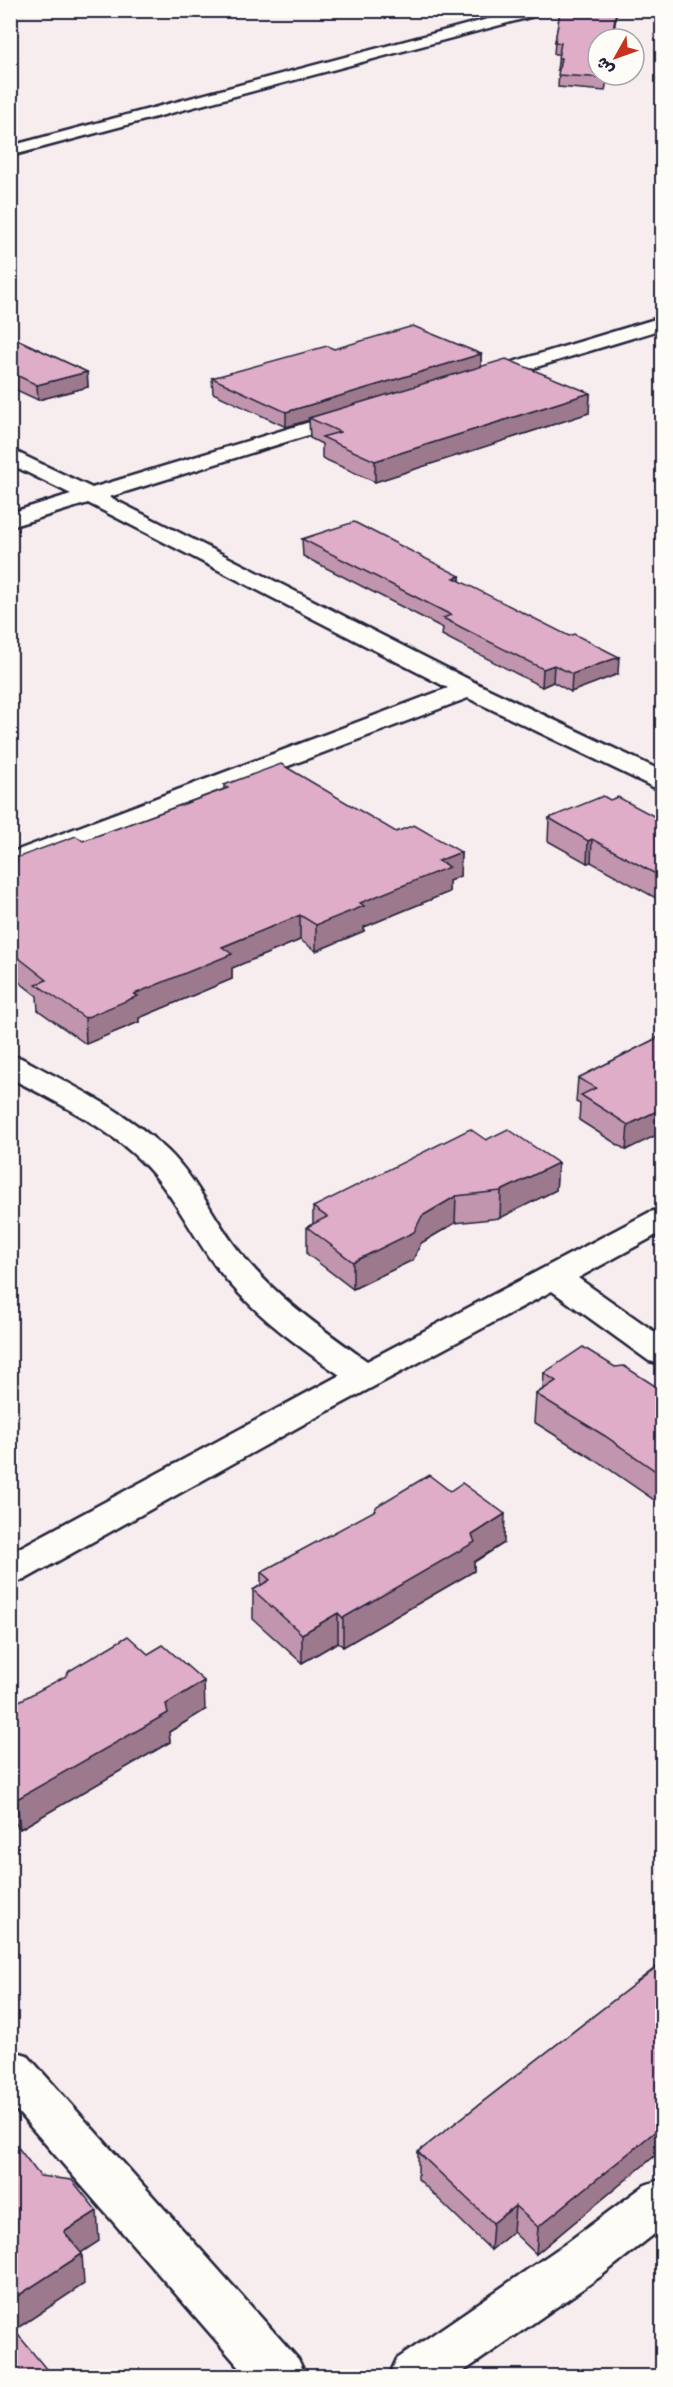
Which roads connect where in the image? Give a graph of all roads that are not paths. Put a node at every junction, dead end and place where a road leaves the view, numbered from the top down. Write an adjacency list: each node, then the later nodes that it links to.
1 (540, 10): 2 (street)
2 (10, 151)
3 (663, 323): 4 (street)
4 (460, 384)
5 (372, 409): 7 (street)
6 (10, 455): 7 (street)
7 (90, 494): 8 (street); 9 (street)
8 (10, 520)
9 (469, 689): 10 (street); 11 (street)
10 (663, 781)
11 (10, 863)
12 (10, 1065): 16 (street)
13 (663, 1219): 14 (street)
14 (554, 1277): 15 (street); 16 (street)
15 (663, 1353)
16 (365, 1376): 17 (street)
17 (10, 1570)
18 (10, 2069): 20 (street)
19 (663, 2200): 21 (street)
20 (280, 2376)
21 (415, 2376)

